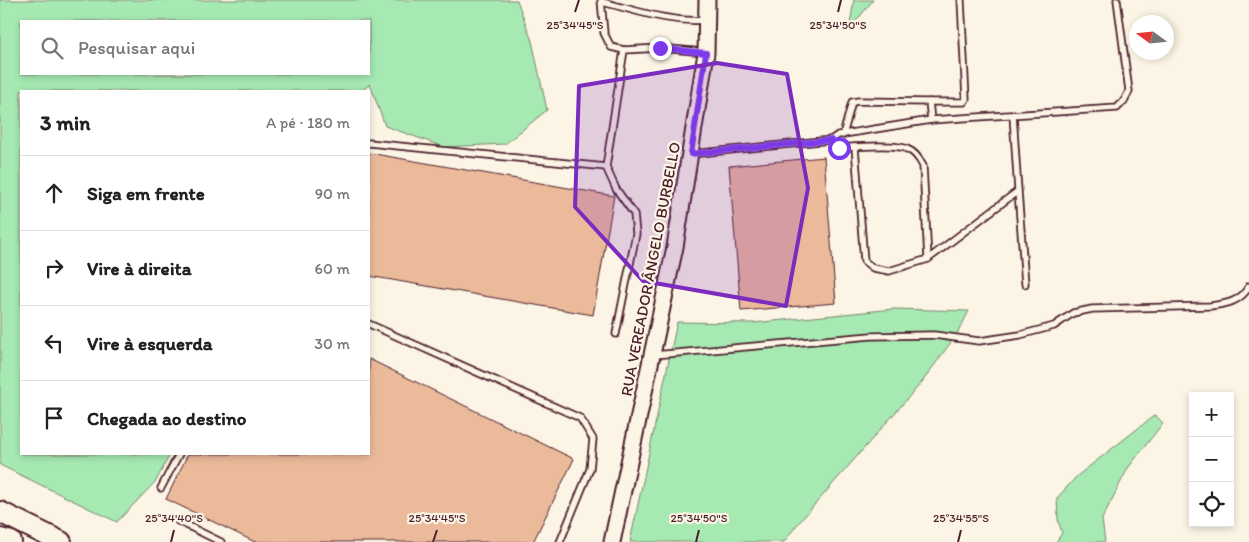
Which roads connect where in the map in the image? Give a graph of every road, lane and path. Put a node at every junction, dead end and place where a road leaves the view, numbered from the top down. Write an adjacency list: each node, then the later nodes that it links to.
1 (708, 0): 5 (main road, RUA VEREADOR ÂNGELO BURBELLO)
2 (961, 0): 8 (lane)
3 (1118, 0): 9 (lane)
4 (602, 1): 5 (lane); 6 (lane)
5 (708, 20): 7 (main road, RUA VEREADOR ÂNGELO BURBELLO)
6 (624, 50): 7 (lane); 16 (lane)
7 (706, 53): 15 (main road, RUA VEREADOR ÂNGELO BURBELLO)
8 (929, 102): 10 (lane); 11 (lane)
9 (1014, 115): 10 (lane); 17 (lane)
10 (931, 120): 11 (lane)
11 (843, 135): 12 (lane)
12 (831, 140): 14 (lane); 15 (lane)
13 (370, 142): 16 (lane)
14 (855, 147): 18 (lane); 18 (lane)
15 (691, 154): 23 (main road, RUA VEREADOR ÂNGELO BURBELLO)
16 (606, 167): 22 (lane)
17 (1018, 191): 18 (lane); 19 (lane)
18 (928, 259)
19 (1025, 284)
20 (1249, 286): 23 (lane)
21 (370, 324): 32 (lane)
22 (616, 334)
23 (653, 355): 33 (main road, RUA VEREADOR ÂNGELO BURBELLO)
24 (178, 455): 25 (lane)
25 (162, 488)
26 (0, 512): 30 (highway)
27 (178, 521): 31 (lane)
28 (0, 539): 29 (highway)
29 (11, 542)
30 (61, 542)
31 (221, 542)
32 (560, 542)
33 (612, 542)

